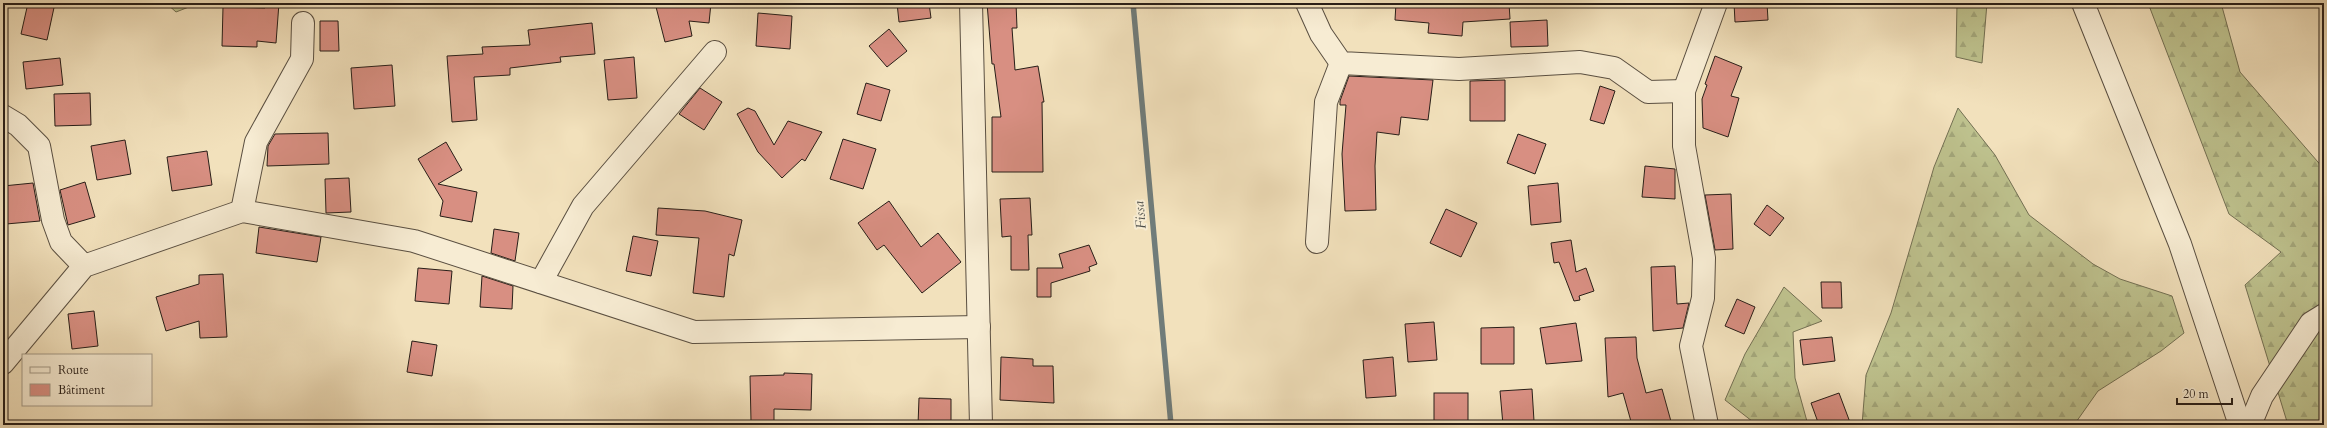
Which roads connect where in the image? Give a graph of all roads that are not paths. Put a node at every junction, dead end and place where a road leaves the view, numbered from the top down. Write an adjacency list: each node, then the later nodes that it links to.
1 (971, 3): 15 (street)
2 (1307, 3): 7 (street)
3 (1716, 3): 8 (street)
4 (2082, 3): 19 (street)
5 (303, 23): 10 (street)
6 (715, 52): 13 (street)
7 (1341, 63): 8 (street); 11 (street)
8 (1684, 91): 18 (street)
9 (3, 116): 12 (street)
10 (242, 211): 12 (street); 13 (street)
11 (1317, 242)
12 (84, 266): 16 (street)
13 (541, 282): 15 (street)
14 (2324, 315): 20 (street)
15 (980, 327): 17 (street)
16 (3, 363)
17 (981, 425)
18 (1707, 425)
19 (2240, 425)
20 (2250, 425)

